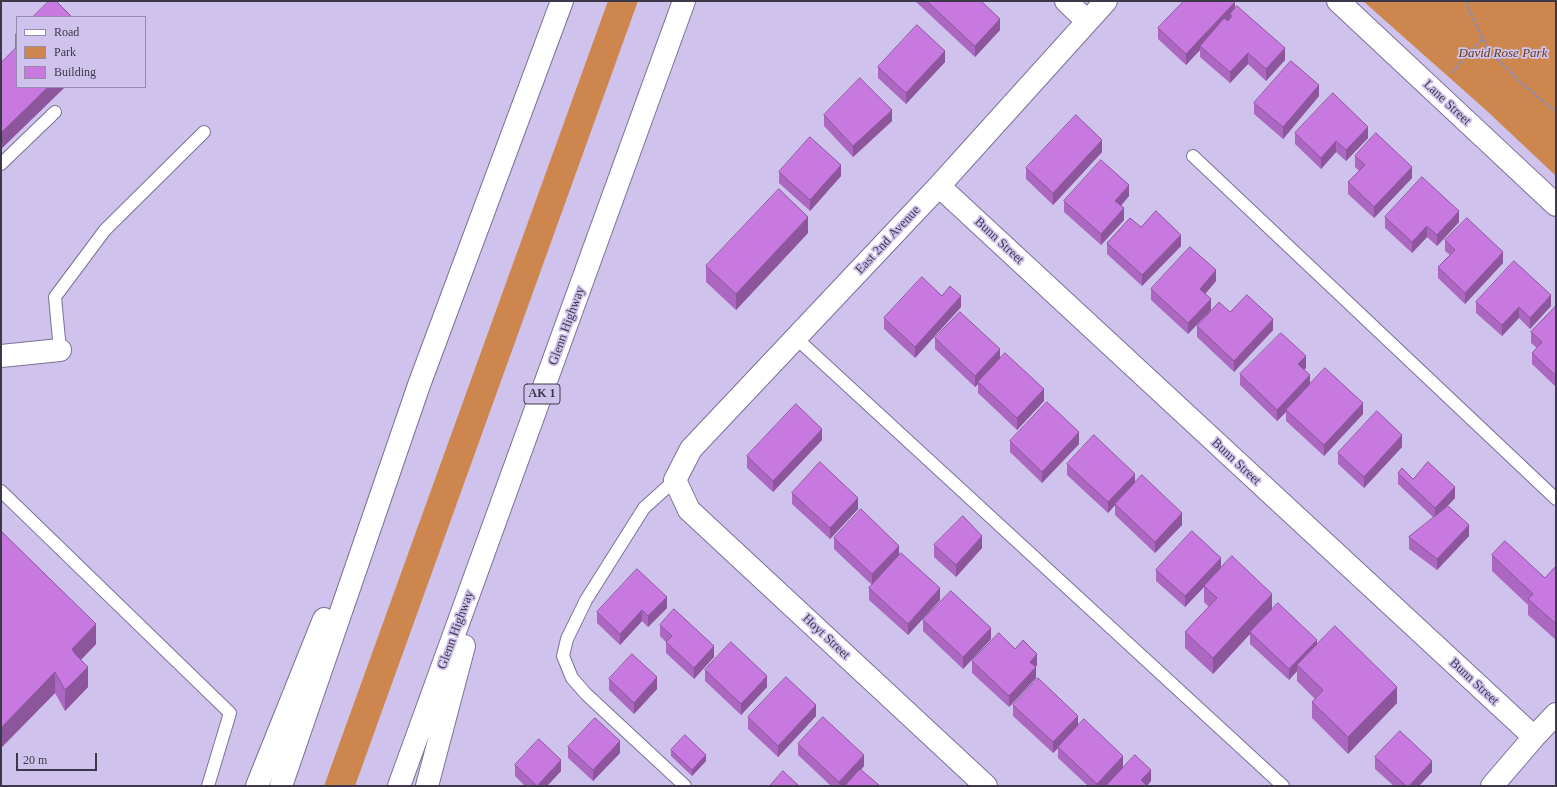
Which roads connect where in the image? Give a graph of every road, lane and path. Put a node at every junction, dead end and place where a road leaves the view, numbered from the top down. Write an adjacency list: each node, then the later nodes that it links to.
1 (562, 1): 20 (main road)
2 (684, 1): 24 (main road, Glenn Highway / AK 1)
3 (1066, 1): 7 (main road)
4 (1106, 1): 7 (main road, East 2nd Avenue)
5 (1338, 1): 9 (main road, Lane Street)
6 (1467, 1): 8 (path)
7 (1087, 21): 15 (main road, East 2nd Avenue)
8 (1482, 38): 9 (path); 11 (path)
9 (1435, 92): 16 (main road, Lane Street)
10 (55, 112): 14 (lane)
11 (1556, 112)
12 (204, 132): 18 (lane)
13 (1193, 156): 23 (lane)
14 (1, 164)
15 (939, 186): 17 (main road, East 2nd Avenue); 26 (main road, Bunn Street)
16 (1556, 205)
17 (796, 338): 21 (main road, East 2nd Avenue); 34 (lane)
18 (60, 350): 19 (main road)
19 (1, 356)
20 (419, 385): 28 (main road); 29 (main road)
21 (675, 480): 32 (lane); 33 (main road, Hoyt Street)
22 (1, 491): 27 (lane)
23 (1556, 499)
24 (495, 523): 30 (main road, Glenn Highway / AK 1); 31 (main road)
25 (1556, 714): 26 (main road)
26 (1534, 737): 35 (main road)
27 (208, 786)
28 (257, 786)
29 (281, 786)
30 (399, 786)
31 (426, 786)
32 (685, 786)
33 (986, 786)
34 (1283, 786)
35 (1492, 786)

